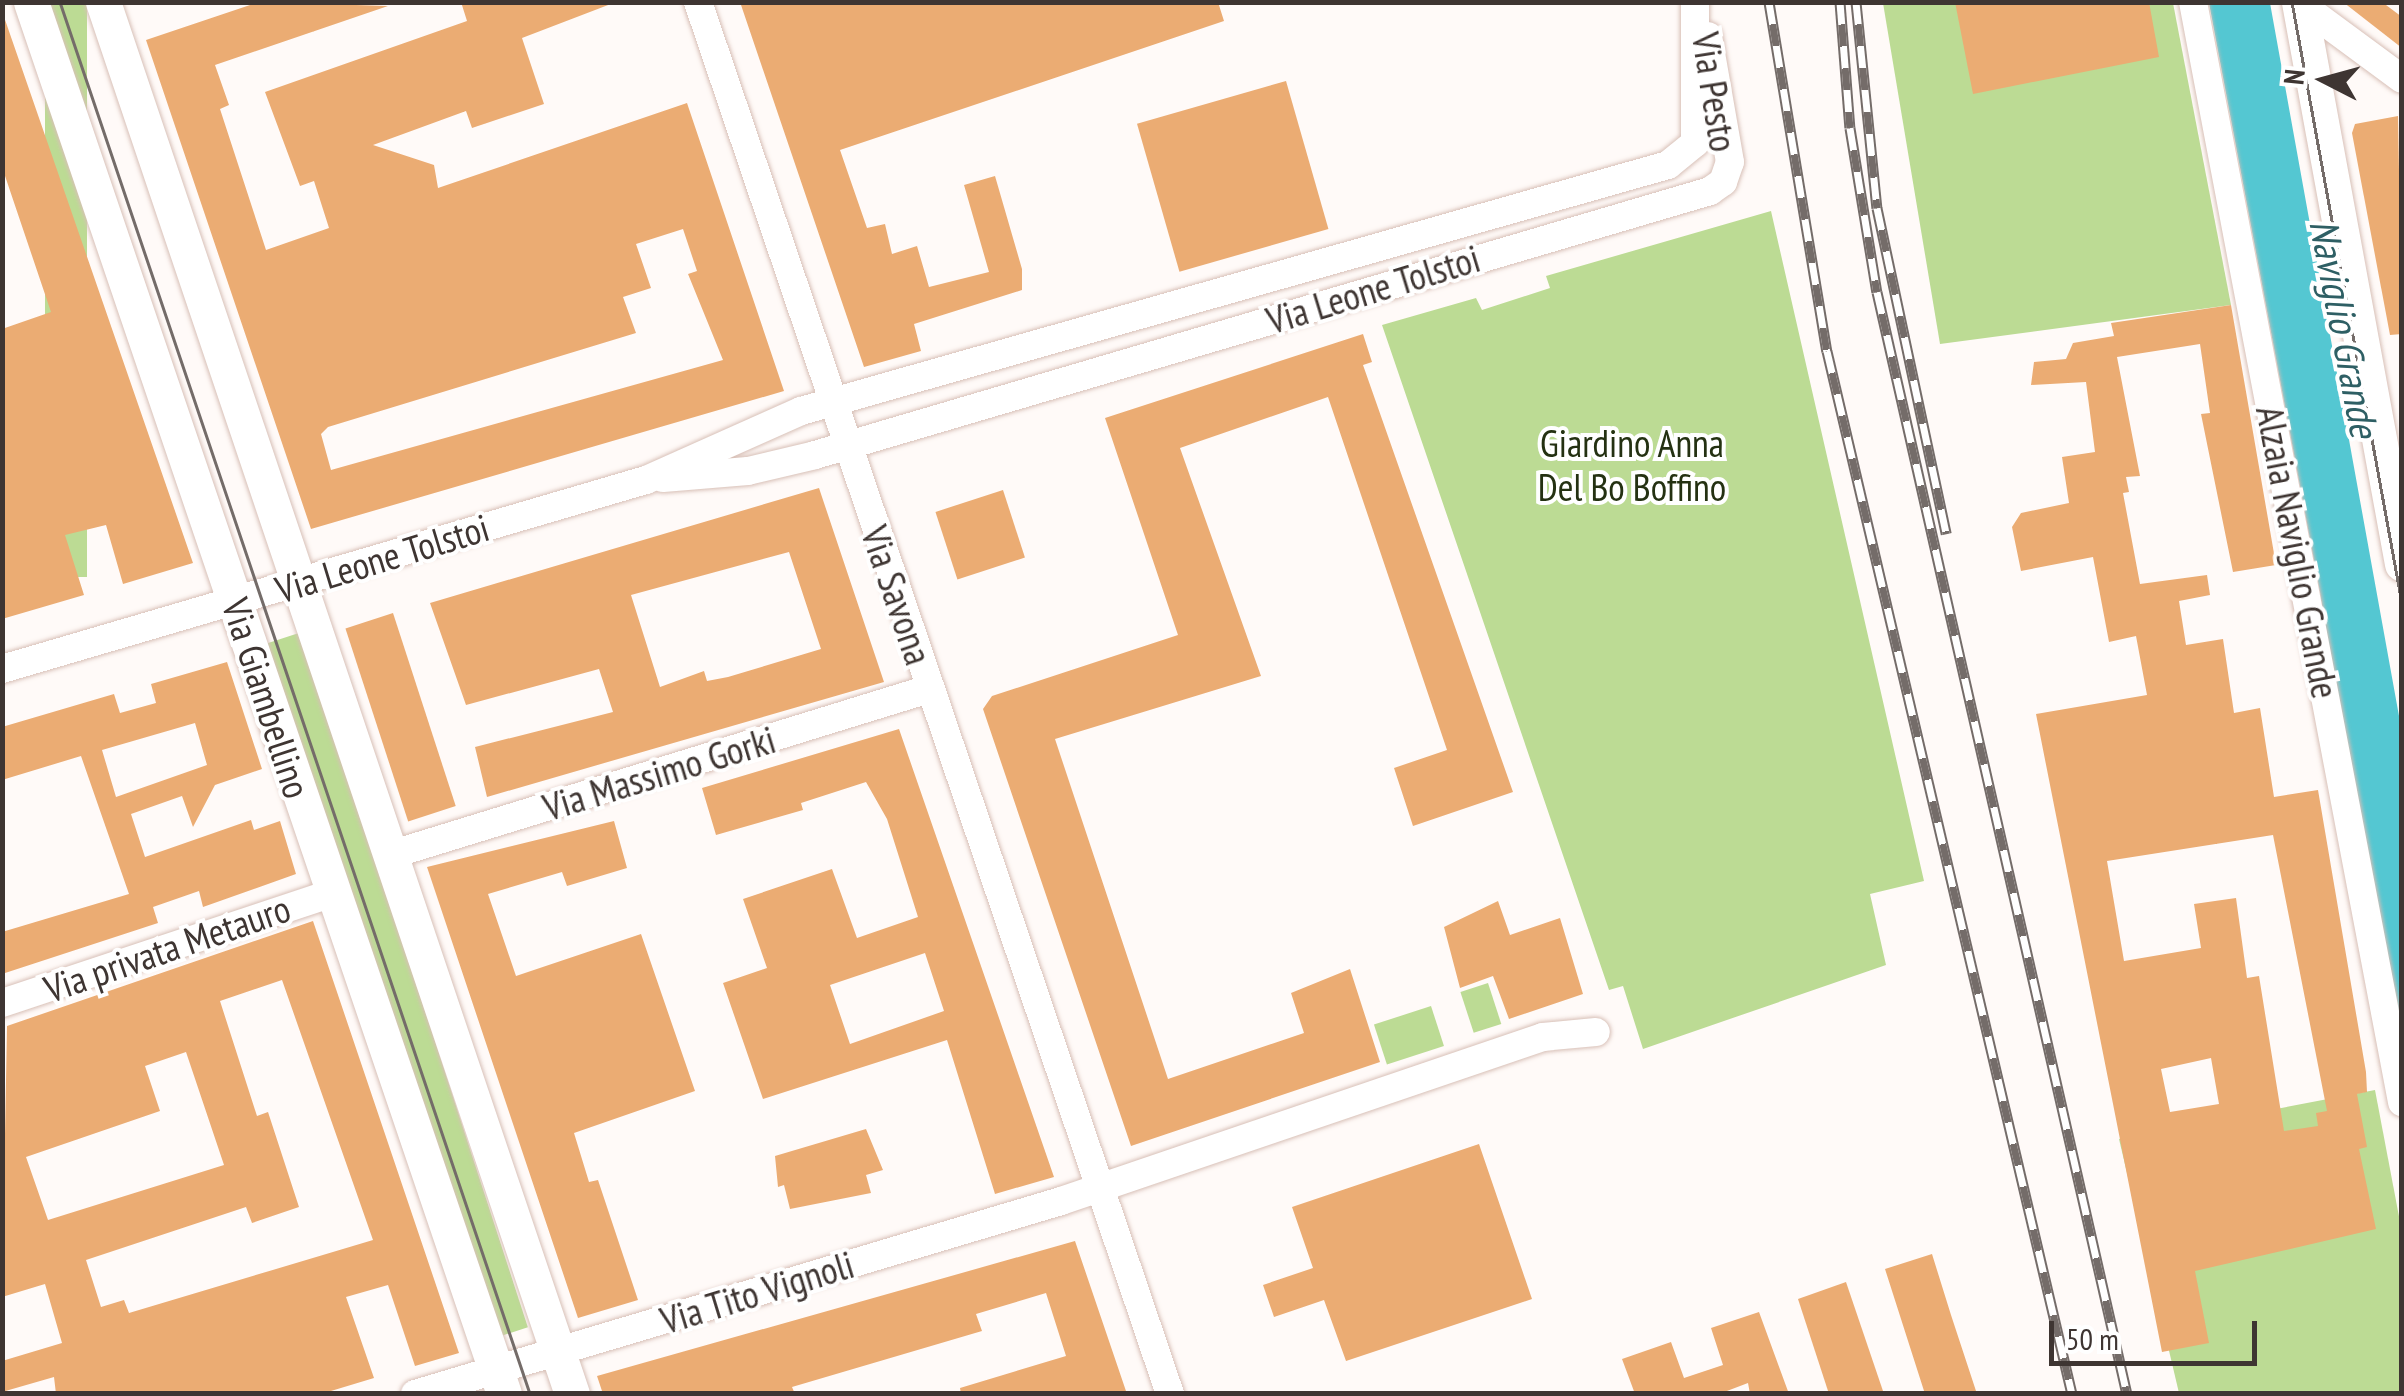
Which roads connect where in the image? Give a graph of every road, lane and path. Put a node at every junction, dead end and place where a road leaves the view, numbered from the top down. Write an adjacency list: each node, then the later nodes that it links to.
1 (31, 2): 19 (street, Via Giambellino)
2 (103, 2): 18 (street, Via Giambellino)
3 (698, 2): 14 (street, Via Savona)
4 (1698, 2): 8 (street, Via Pesto); 10 (street, Via Pesto)
5 (2194, 2): 26 (street, Alzaia Naviglio Grande)
6 (2299, 3): 7 (street); 17 (street)
7 (2402, 79)
8 (1695, 143): 9 (street, Via Leone Tolstoi)
9 (1615, 180): 11 (street); 12 (street, Via Leone Tolstoi)
10 (1722, 182): 11 (street, Via Leone Tolstoi)
11 (1624, 215): 13 (street, Via Leone Tolstoi)
12 (1115, 322): 13 (street); 14 (street, Via Leone Tolstoi)
13 (1123, 365): 15 (street, Via Leone Tolstoi)
14 (831, 402): 15 (street, Via Savona); 16 (street, Via Leone Tolstoi)
15 (846, 445): 16 (street, Via Leone Tolstoi); 21 (street, Via Savona)
16 (646, 480): 18 (street, Via Leone Tolstoi)
17 (2402, 564)
18 (299, 582): 19 (street, Via Leone Tolstoi); 22 (street, Via Giambellino)
19 (234, 602): 20 (street, Via Leone Tolstoi); 23 (street, Via Giambellino)
20 (2, 669)
21 (929, 689): 22 (street, Via Massimo Gorki); 27 (street, Via Savona)
22 (390, 855): 28 (street, Via Giambellino)
23 (332, 893): 24 (street, Via privata Metauro); 29 (street, Via Giambellino)
24 (2, 1003)
25 (1596, 1032): 27 (street)
26 (2402, 1102)
27 (1099, 1188): 28 (street, Via Tito Vignoli); 32 (street, Via Savona)
28 (558, 1352): 29 (street, Via Tito Vignoli); 31 (street, Via Giambellino)
29 (500, 1382): 30 (street, Via Tito Vignoli)
30 (415, 1394)
31 (572, 1394)
32 (1170, 1394)

